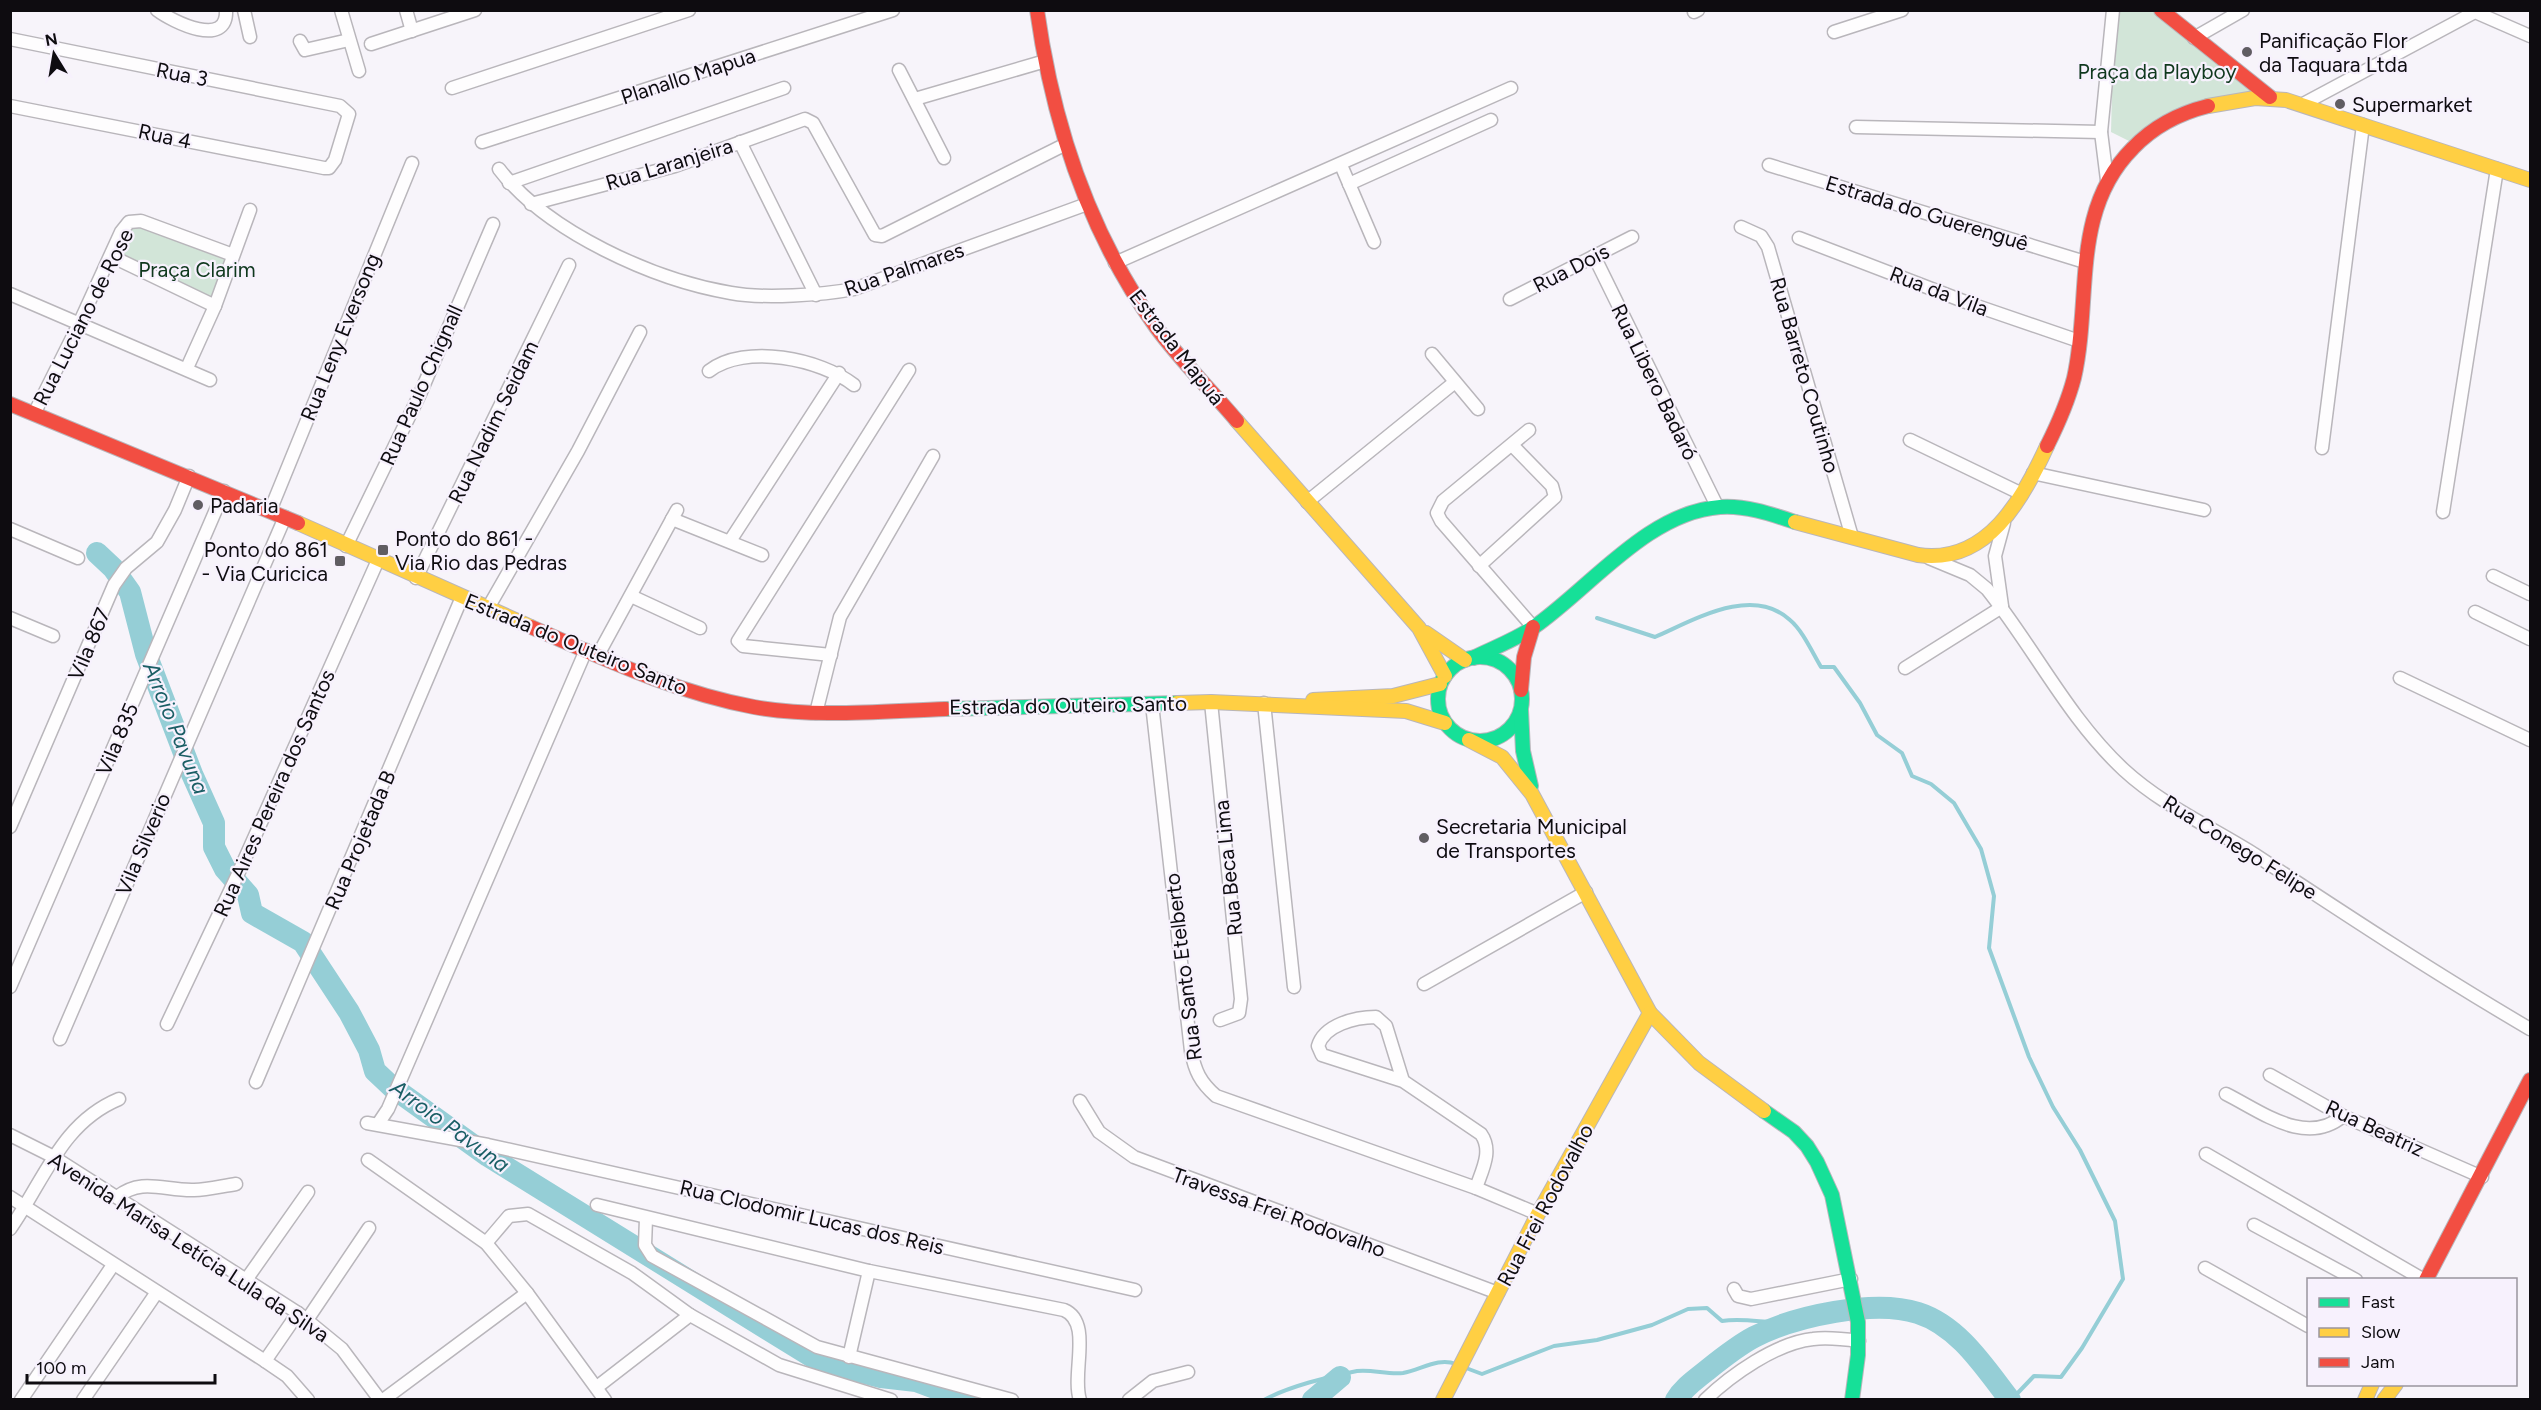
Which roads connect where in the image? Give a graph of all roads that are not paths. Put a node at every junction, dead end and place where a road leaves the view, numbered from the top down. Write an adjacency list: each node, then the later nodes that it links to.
1 (157, 10): 2 (street)
2 (226, 10)
3 (244, 10): 18 (street)
4 (341, 10): 21 (street)
5 (406, 10): 15 (street)
6 (475, 10): 15 (street)
7 (690, 10): 27 (street)
8 (893, 10): 38 (street, Planallo Mapua)
9 (1037, 10): 24 (main road, Estrada Mapuá)
10 (1902, 10): 16 (street)
11 (2113, 10): 37 (street)
12 (2161, 10): 19 (main road)
13 (2243, 10): 19 (street)
14 (2475, 11): 17 (street); 32 (street)
15 (412, 31): 23 (street)
16 (1834, 32)
17 (2530, 36)
18 (250, 37)
19 (2194, 38): 30 (main road)
20 (10, 39): 45 (street, Rua 3)
21 (349, 40): 22 (street); 26 (street)
22 (300, 41)
23 (371, 44)
24 (1042, 62): 31 (street); 40 (main road, Estrada Mapuá)
25 (899, 70): 31 (street)
26 (360, 71)
27 (452, 88)
28 (784, 88): 50 (street)
29 (1511, 88): 43 (street)
30 (2270, 98): 32 (main road); 48 (main road)
31 (915, 99): 41 (street)
32 (2303, 104): 35 (main road)
33 (10, 106): 45 (street, Rua 4)
34 (1491, 120): 51 (street)
35 (2364, 125): 47 (main road); 87 (street)
36 (1856, 127): 37 (street)
37 (2101, 132): 48 (street)
38 (483, 142)
39 (740, 142): 40 (street, Rua Laranjeira); 52 (street, Rua Laranjeira); 67 (street)
40 (1064, 146): 53 (main road, Estrada Mapuá)
41 (944, 158)
42 (412, 164): 96 (street, Rua Leny Eversong)
43 (1341, 165): 51 (street); 64 (street)
44 (1769, 165): 63 (street, Estrada do Guerenguê)
45 (319, 167)
46 (499, 169): 50 (street, Rua Palmares)
47 (2497, 169): 49 (main road); 97 (street)
48 (2108, 180): 63 (main road)
49 (2530, 180)
50 (509, 183): 52 (street, Rua Palmares)
51 (1349, 184): 59 (street)
52 (531, 204): 67 (street, Rua Palmares)
53 (1087, 204): 64 (main road, Estrada Mapuá); 67 (street, Rua Palmares)
54 (250, 210): 60 (street)
55 (493, 224): 104 (street, Rua Paulo Chignall)
56 (1741, 227): 101 (street, Rua Barreto Coutinho)
57 (1632, 237): 62 (street, Rua Dois)
58 (1799, 238): 72 (street, Rua da Vila)
59 (1374, 243)
60 (233, 255): 61 (street, Rua Luciano de Rose); 69 (street)
61 (111, 256): 69 (street); 70 (street, Rua Luciano de Rose)
62 (1593, 256): 68 (street, Rua Dois); 94 (street, Rua Libero Badaró)
63 (2085, 262): 72 (main road)
64 (1115, 263): 93 (main road, Estrada Mapuá)
65 (569, 265): 112 (street, Rua Nadim Seidam)
66 (10, 294): 70 (street)
67 (816, 295)
68 (1510, 298)
69 (215, 306): 74 (street)
70 (79, 324): 74 (street); 83 (street, Rua Luciano de Rose)
71 (640, 332): 117 (street)
72 (2079, 341): 89 (main road)
73 (1432, 354): 79 (street)
74 (187, 368): 78 (street)
75 (909, 369): 127 (street)
76 (710, 371): 77 (street)
77 (839, 373): 80 (street); 102 (street)
78 (210, 380)
79 (1455, 382): 82 (street); 93 (street)
80 (854, 385)
81 (10, 404): 83 (main road, Estrada do Outeiro Santo)
82 (1478, 409)
83 (34, 414): 90 (main road, Estrada do Outeiro Santo)
84 (1529, 430): 86 (street)
85 (1910, 440): 92 (street)
86 (1512, 445): 110 (street); 110 (street)
87 (2322, 448)
88 (933, 456): 127 (street)
89 (2033, 473): 92 (main road); 95 (street)
90 (189, 477): 91 (main road, Estrada do Outeiro Santo); 143 (street, Vila 867)
91 (224, 491): 96 (main road, Estrada do Outeiro Santo); 146 (street, Vila 835)
92 (2022, 494): 99 (main road)
93 (1308, 502): 123 (main road, Estrada Mapuá)
94 (1717, 506): 101 (main road); 121 (main road)
95 (2204, 510)
96 (270, 511): 98 (main road, Estrada do Outeiro Santo)
97 (2443, 512)
98 (285, 517): 104 (main road, Estrada do Outeiro Santo); 152 (street, Vila Silverio)
99 (2004, 522): 103 (main road); 106 (street, Rua Conego Felipe)
100 (10, 529): 108 (street)
101 (1852, 537): 107 (main road)
102 (730, 542): 105 (street); 115 (street)
103 (1972, 544): 106 (street); 107 (main road); 113 (street)
104 (346, 546): 109 (main road, Estrada do Outeiro Santo)
105 (762, 555)
106 (1995, 556): 118 (street, Rua Conego Felipe)
107 (1926, 557): 113 (street, Rua Conego Felipe)
108 (78, 558)
109 (378, 560): 112 (main road, Estrada do Outeiro Santo); 150 (street, Rua Aires Pereira dos Santos)
110 (1479, 566): 121 (street)
111 (2493, 576): 114 (street)
112 (416, 578): 116 (main road, Estrada do Outeiro Santo)
113 (1974, 578): 118 (street, Rua Conego Felipe)
114 (2530, 594)
115 (630, 596): 122 (street); 126 (street)
116 (462, 597): 117 (main road, Estrada do Outeiro Santo); 156 (street, Rua Projetada B)
117 (488, 608): 126 (main road, Estrada do Outeiro Santo)
118 (2002, 608): 129 (street); 151 (street, Rua Conego Felipe)
119 (2475, 612): 125 (street)
120 (10, 618): 124 (street)
121 (1533, 627): 128 (main road); 132 (main road)
122 (700, 628)
123 (1419, 628): 128 (main road, Estrada Mapuá); 131 (main road, Estrada Mapuá)
124 (53, 636)
125 (2530, 639)
126 (592, 652): 138 (main road, Estrada do Outeiro Santo); 190 (street, Rua Clodomir Lucas dos Reis)
127 (831, 655): 138 (street)
128 (1469, 659): 131 (main road); 132 (main road)
129 (1905, 668)
130 (2400, 678): 141 (street)
131 (1443, 680): 136 (main road, Estrada do Outeiro Santo); 139 (main road)
132 (1521, 691): 137 (main road)
133 (1211, 702): 134 (main road, Estrada do Outeiro Santo); 135 (main road, Estrada do Outeiro Santo); 149 (street, Rua Beca Lima)
134 (1264, 703): 136 (main road, Estrada do Outeiro Santo); 147 (street)
135 (1152, 704): 138 (main road, Estrada do Outeiro Santo); 167 (street, Rua Santo Etelberto)
136 (1287, 704): 139 (main road, Estrada do Outeiro Santo)
137 (1521, 706): 140 (main road); 142 (main road)
138 (816, 713)
139 (1445, 723): 140 (main road)
140 (1468, 740): 142 (main road)
141 (2530, 740)
142 (1532, 794): 144 (main road)
143 (10, 827)
144 (1586, 892): 145 (street); 148 (main road)
145 (1424, 984)
146 (10, 987)
147 (1294, 987)
148 (1650, 1013): 173 (main road, Rua Frei Rodovalho); 188 (main road)
149 (1220, 1020)
150 (167, 1024)
151 (2530, 1029)
152 (60, 1039)
153 (2270, 1075): 160 (street, Rua Beatriz)
154 (2530, 1080): 165 (main road)
155 (1403, 1081): 155 (street); 167 (street)
156 (256, 1082)
157 (2226, 1094): 160 (street)
158 (119, 1098): 163 (street)
159 (1080, 1101): 193 (street, Travessa Frei Rodovalho)
160 (2343, 1116): 165 (street, Rua Beatriz)
161 (10, 1135): 163 (street, Avenida Marisa Letícia Lula da Silva)
162 (2206, 1154): 184 (street)
163 (52, 1156): 170 (street, Avenida Marisa Letícia Lula da Silva); 171 (street)
164 (368, 1160): 178 (street)
165 (2482, 1177): 179 (main road)
166 (236, 1184): 170 (street)
167 (1476, 1188): 173 (street, Rua Santo Etelberto)
168 (308, 1192): 187 (street)
169 (10, 1197): 171 (street)
170 (117, 1197): 187 (street, Avenida Marisa Letícia Lula da Silva)
171 (27, 1205): 177 (street); 180 (street)
172 (597, 1205): 174 (street, Rua Clodomir Lucas dos Reis)
173 (1538, 1214): 193 (main road, Rua Frei Rodovalho)
174 (646, 1219): 182 (street, Rua Clodomir Lucas dos Reis); 198 (street)
175 (2254, 1225): 183 (street)
176 (369, 1228): 195 (street)
177 (10, 1229)
178 (486, 1243): 192 (street); 194 (street)
179 (2442, 1253): 185 (main road); 186 (main road)
180 (113, 1264): 191 (street); 204 (street)
181 (2205, 1268): 196 (street)
182 (869, 1271): 198 (street); 211 (street, Rua Clodomir Lucas dos Reis)
183 (2352, 1278)
184 (2422, 1278)
185 (2426, 1278)
186 (2439, 1278)
187 (246, 1280): 195 (street, Avenida Marisa Letícia Lula da Silva)
188 (1851, 1282): 189 (street); 197 (main road)
189 (1734, 1289)
190 (1135, 1290)
191 (157, 1292): 199 (street); 205 (street)
192 (527, 1293): 202 (street); 207 (street)
193 (1497, 1293): 203 (main road, Rua Frei Rodovalho)
194 (690, 1316): 202 (street); 209 (street)
195 (302, 1317): 199 (street); 207 (street, Avenida Marisa Letícia Lula da Silva)
196 (2307, 1325)
197 (1859, 1337): 213 (street); 214 (main road)
198 (849, 1357): 210 (street)
199 (265, 1361): 206 (street)
200 (1188, 1372): 212 (street)
201 (2394, 1386): 215 (main road)
202 (597, 1387): 208 (street)
203 (1447, 1394)
204 (21, 1400)
205 (83, 1400)
206 (308, 1400)
207 (382, 1400)
208 (605, 1400)
209 (891, 1400)
210 (1012, 1400)
211 (1080, 1400)
212 (1129, 1400)
213 (1705, 1400)
214 (1852, 1400)
215 (2384, 1400)

